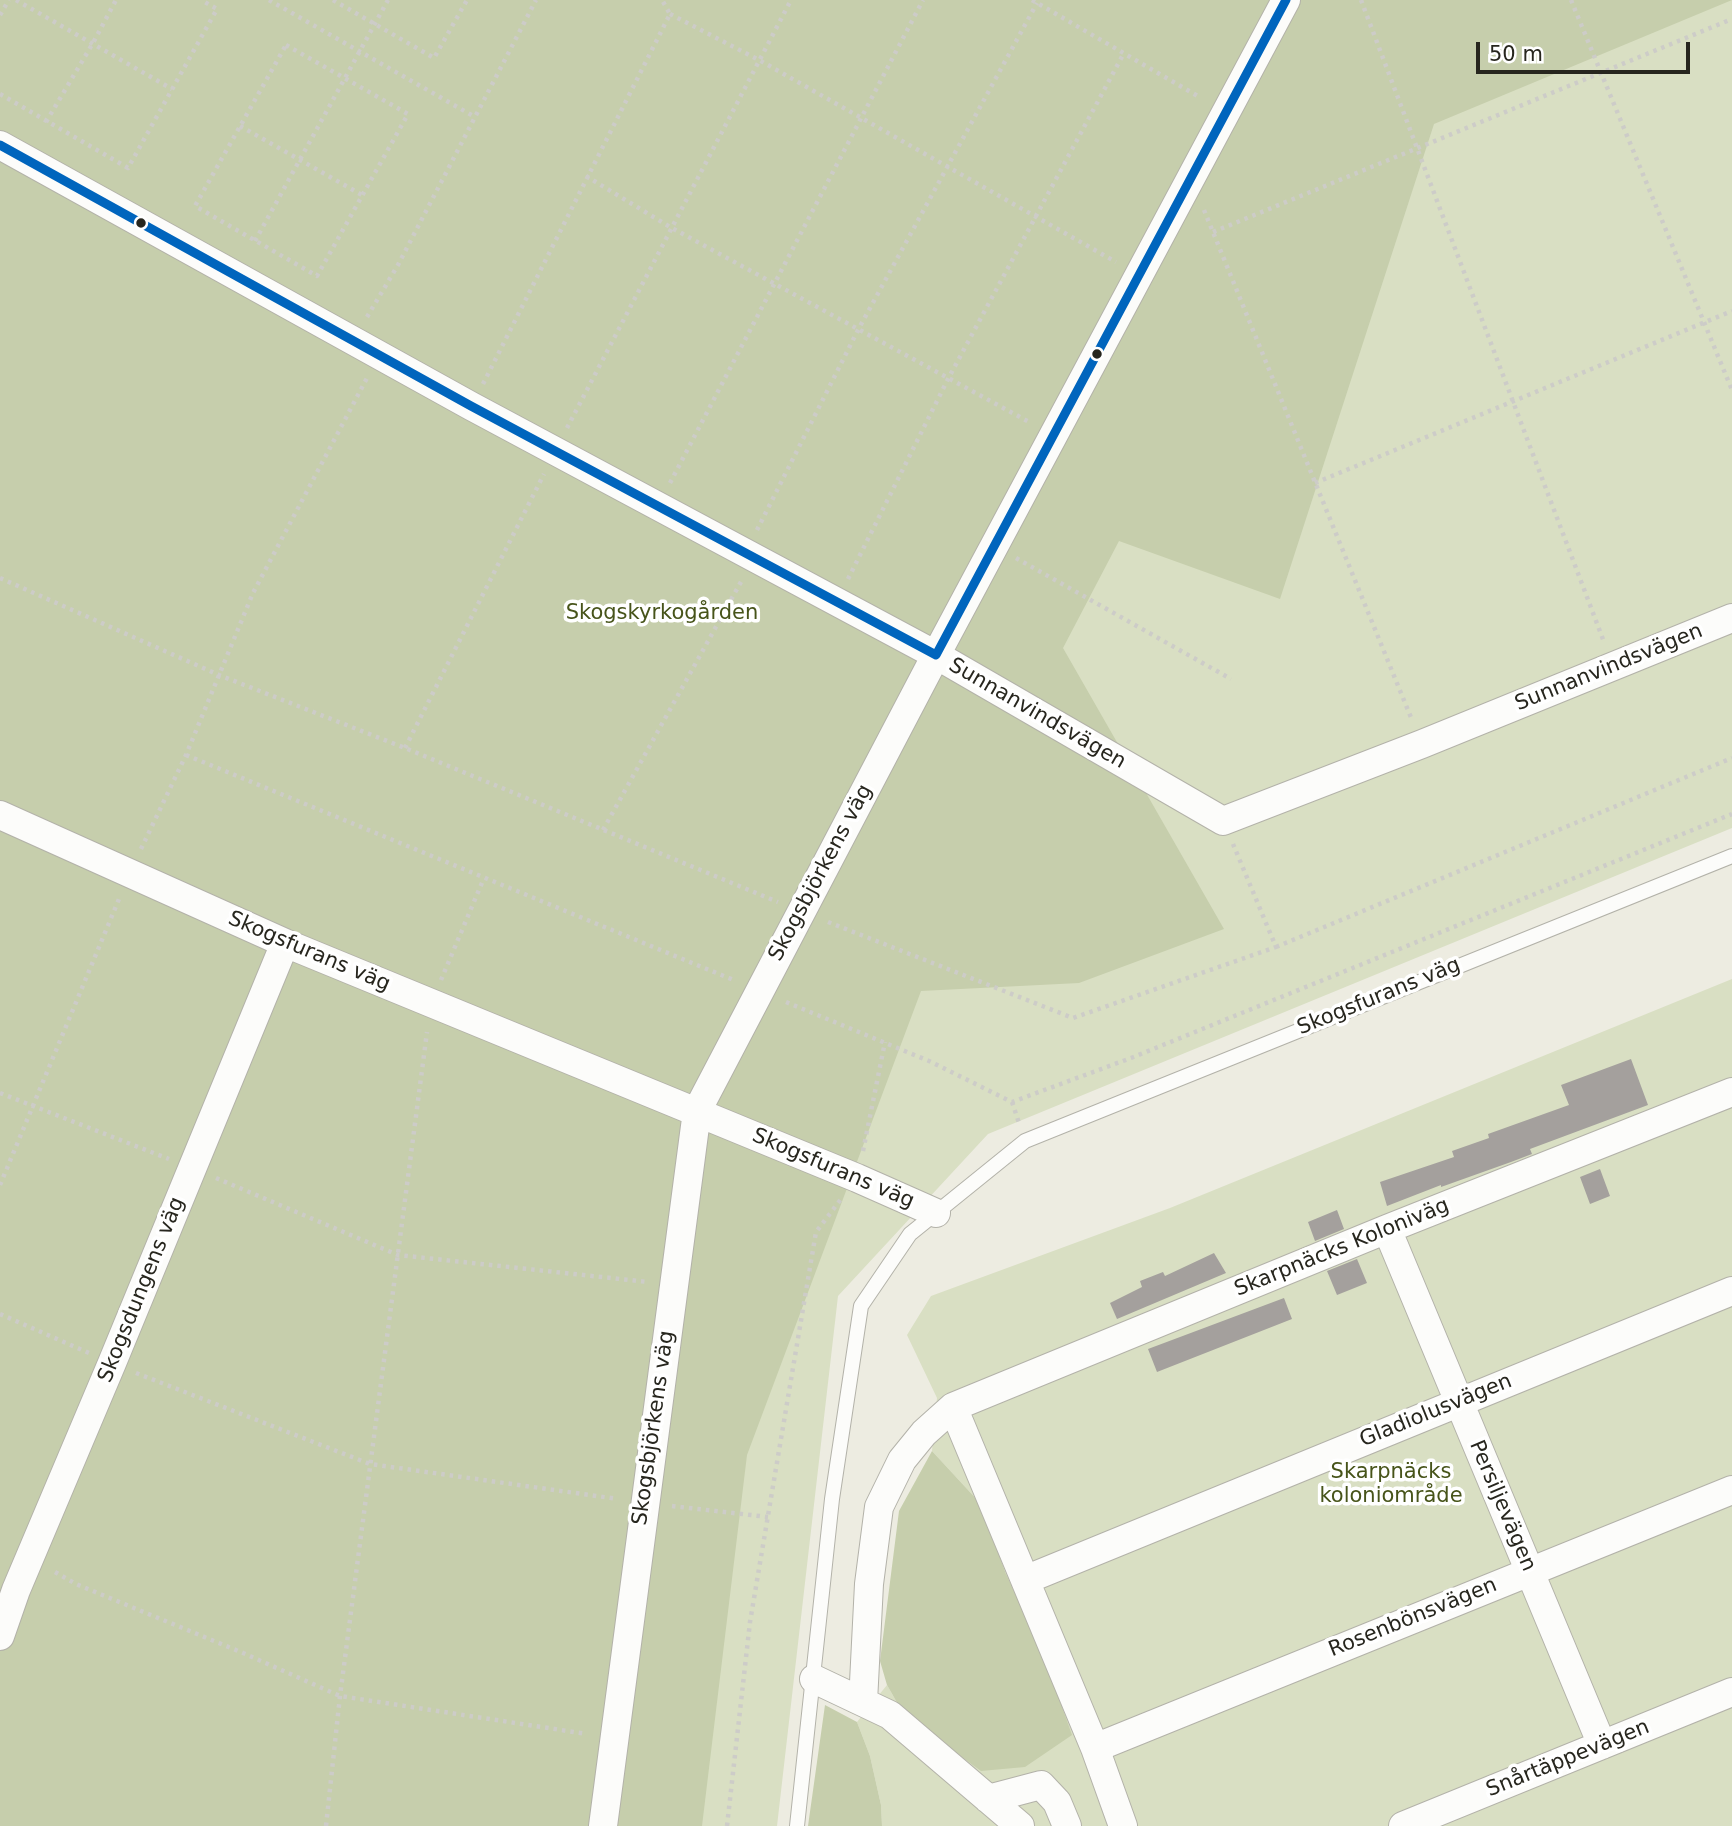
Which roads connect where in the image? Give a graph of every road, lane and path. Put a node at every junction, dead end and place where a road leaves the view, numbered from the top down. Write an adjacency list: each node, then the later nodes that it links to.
1 (9, 0): 18 (path)
2 (16, 0): 21 (path)
3 (116, 0): 21 (path)
4 (201, 0): 27 (path)
5 (269, 0): 22 (path)
6 (333, 0): 20 (path)
7 (388, 0): 20 (path)
8 (467, 0): 20 (path)
9 (536, 0): 30 (path)
10 (662, 0): 17 (path)
11 (791, 0): 24 (path)
12 (923, 0): 31 (path)
13 (1286, 0): 29 (street, Skogsbjörkens väg)
14 (1360, 0): 35 (path)
15 (1571, 0): 25 (path)
16 (1035, 1): 23 (path); 37 (path)
17 (670, 14): 24 (path); 38 (path)
18 (0, 15)
19 (1732, 19): 25 (path)
20 (375, 24): 22 (path)
21 (93, 43): 27 (path); 32 (path)
22 (360, 52): 26 (path); 30 (path)
23 (1124, 53): 29 (path); 41 (path)
24 (759, 60): 31 (path); 42 (path)
25 (1602, 74): 35 (path); 48 (path)
26 (344, 78): 33 (path); 36 (path); 40 (path)
27 (172, 89): 32 (path)
28 (0, 94): 32 (path)
29 (1226, 112): 39 (street, Skogsbjörkens väg)
30 (475, 117): 50 (path)
31 (862, 119): 37 (path); 46 (path)
32 (46, 122)
33 (240, 126): 36 (path); 44 (path)
34 (0, 145): 50 (street, Sunnanvindsvägen)
35 (1418, 150): 43 (path); 54 (path)
36 (300, 160): 40 (path); 44 (path)
37 (948, 167): 41 (path); 49 (path)
38 (586, 176): 42 (path); 55 (path)
39 (1191, 178): 43 (path); 45 (street, Skogsbjörkens väg)
40 (362, 195): 44 (path)
41 (1035, 216): 45 (path); 52 (path)
42 (670, 227): 46 (path); 57 (path)
43 (1213, 232): 58 (path)
44 (256, 241)
45 (1139, 275): 56 (street, Skogsbjörkens väg)
46 (773, 283): 49 (path); 59 (path)
47 (1732, 311): 48 (path)
48 (1704, 322): 53 (path); 54 (path)
49 (858, 330): 52 (path); 61 (path)
50 (352, 340): 51 (street, Sunnanvindsvägen)
51 (379, 355): 55 (street, Sunnanvindsvägen); 67 (path)
52 (948, 379): 56 (path); 63 (path)
53 (1732, 390)
54 (1513, 401): 58 (path); 66 (path)
55 (471, 406): 57 (street, Sunnanvindsvägen)
56 (1054, 435): 60 (street, Skogsbjörkens väg)
57 (555, 451): 59 (street, Sunnanvindsvägen); 70 (path)
58 (1315, 483): 69 (path)
59 (658, 506): 61 (street, Sunnanvindsvägen)
60 (994, 546): 65 (street, Skogsbjörkens väg); 68 (path)
61 (750, 555): 63 (street, Sunnanvindsvägen); 76 (path)
62 (0, 578): 67 (path)
63 (837, 601): 65 (street, Sunnanvindsvägen)
64 (1732, 618): 66 (street, Sunnanvindsvägen)
65 (936, 655): 75 (street, Sunnanvindsvägen); 80 (street, Skogsbjörkens väg)
66 (1614, 666): 69 (street, Sunnanvindsvägen)
67 (219, 674): 70 (path); 71 (path)
68 (1231, 679)
69 (1422, 744): 75 (street, Sunnanvindsvägen)
70 (405, 748): 76 (path)
71 (186, 755): 78 (path); 79 (path)
72 (1732, 758): 82 (path)
73 (1732, 814): 85 (path)
74 (0, 815): 78 (street, Skogsfurans väg)
75 (1223, 821): 82 (path)
76 (603, 830): 80 (path)
77 (1732, 856): 93 (lane, Skogsfurans väg)
78 (130, 873): 81 (street, Skogsfurans väg); 88 (path)
79 (484, 877): 83 (path); 84 (path)
80 (801, 912): 82 (path); 83 (street, Skogsbjörkens väg)
81 (285, 943): 84 (street, Skogsfurans väg); 90 (street, Skogsdungens väg)
82 (1276, 947)
83 (760, 991): 85 (path); 89 (street, Skogsbjörkens väg)
84 (431, 1003): 89 (street, Skogsfurans väg); 95 (path)
85 (885, 1042): 91 (path)
86 (1732, 1092): 94 (street, Skarpnäcks Koloniväg)
87 (0, 1093): 88 (path)
88 (33, 1106): 90 (path); 92 (path)
89 (697, 1111): 91 (street, Skogsfurans väg); 96 (street, Skogsbjörkens väg)
90 (192, 1168): 95 (path); 99 (street, Skogsdungens väg)
91 (857, 1178): 93 (street, Skogsfurans väg); 105 (path)
92 (0, 1185)
93 (936, 1213): 110 (lane)
94 (1387, 1229): 100 (street, Persiljevägen); 101 (street, Skarpnäcks Koloniväg)
95 (398, 1255): 96 (path); 102 (path)
96 (674, 1285): 104 (street, Skogsbjörkens väg)
97 (1732, 1291): 100 (street, Gladiolusvägen)
98 (0, 1314): 99 (path)
99 (112, 1363): 102 (path); 106 (street, Skogsdungens väg)
100 (1459, 1401): 107 (street, Persiljevägen); 108 (street, Gladiolusvägen)
101 (953, 1408): 108 (street); 113 (street, Skarpnäcks Koloniväg)
102 (370, 1464): 104 (path); 112 (path)
103 (1732, 1490): 107 (street, Rosenbönsvägen)
104 (645, 1503): 105 (path); 114 (street, Skogsbjörkens väg)
105 (768, 1517): 120 (path)
106 (29, 1558): 109 (street, Skogsdungens väg); 112 (path)
107 (1530, 1571): 115 (street, Persiljevägen); 116 (street, Rosenbönsvägen)
108 (1025, 1580): 116 (street)
109 (0, 1636)
110 (814, 1679): 113 (street); 121 (lane)
111 (1732, 1692): 115 (street, Snårtäppevägen)
112 (340, 1696): 114 (path); 118 (path)
113 (863, 1702): 117 (street)
114 (614, 1738): 119 (street, Skogsbjörkens väg)
115 (1602, 1745): 125 (street, Snårtäppevägen)
116 (1095, 1748): 124 (street)
117 (988, 1799): 122 (street); 123 (street)
118 (326, 1826)
119 (603, 1826)
120 (727, 1826)
121 (797, 1826)
122 (1020, 1826)
123 (1067, 1826)
124 (1123, 1826)
125 (1403, 1826)

